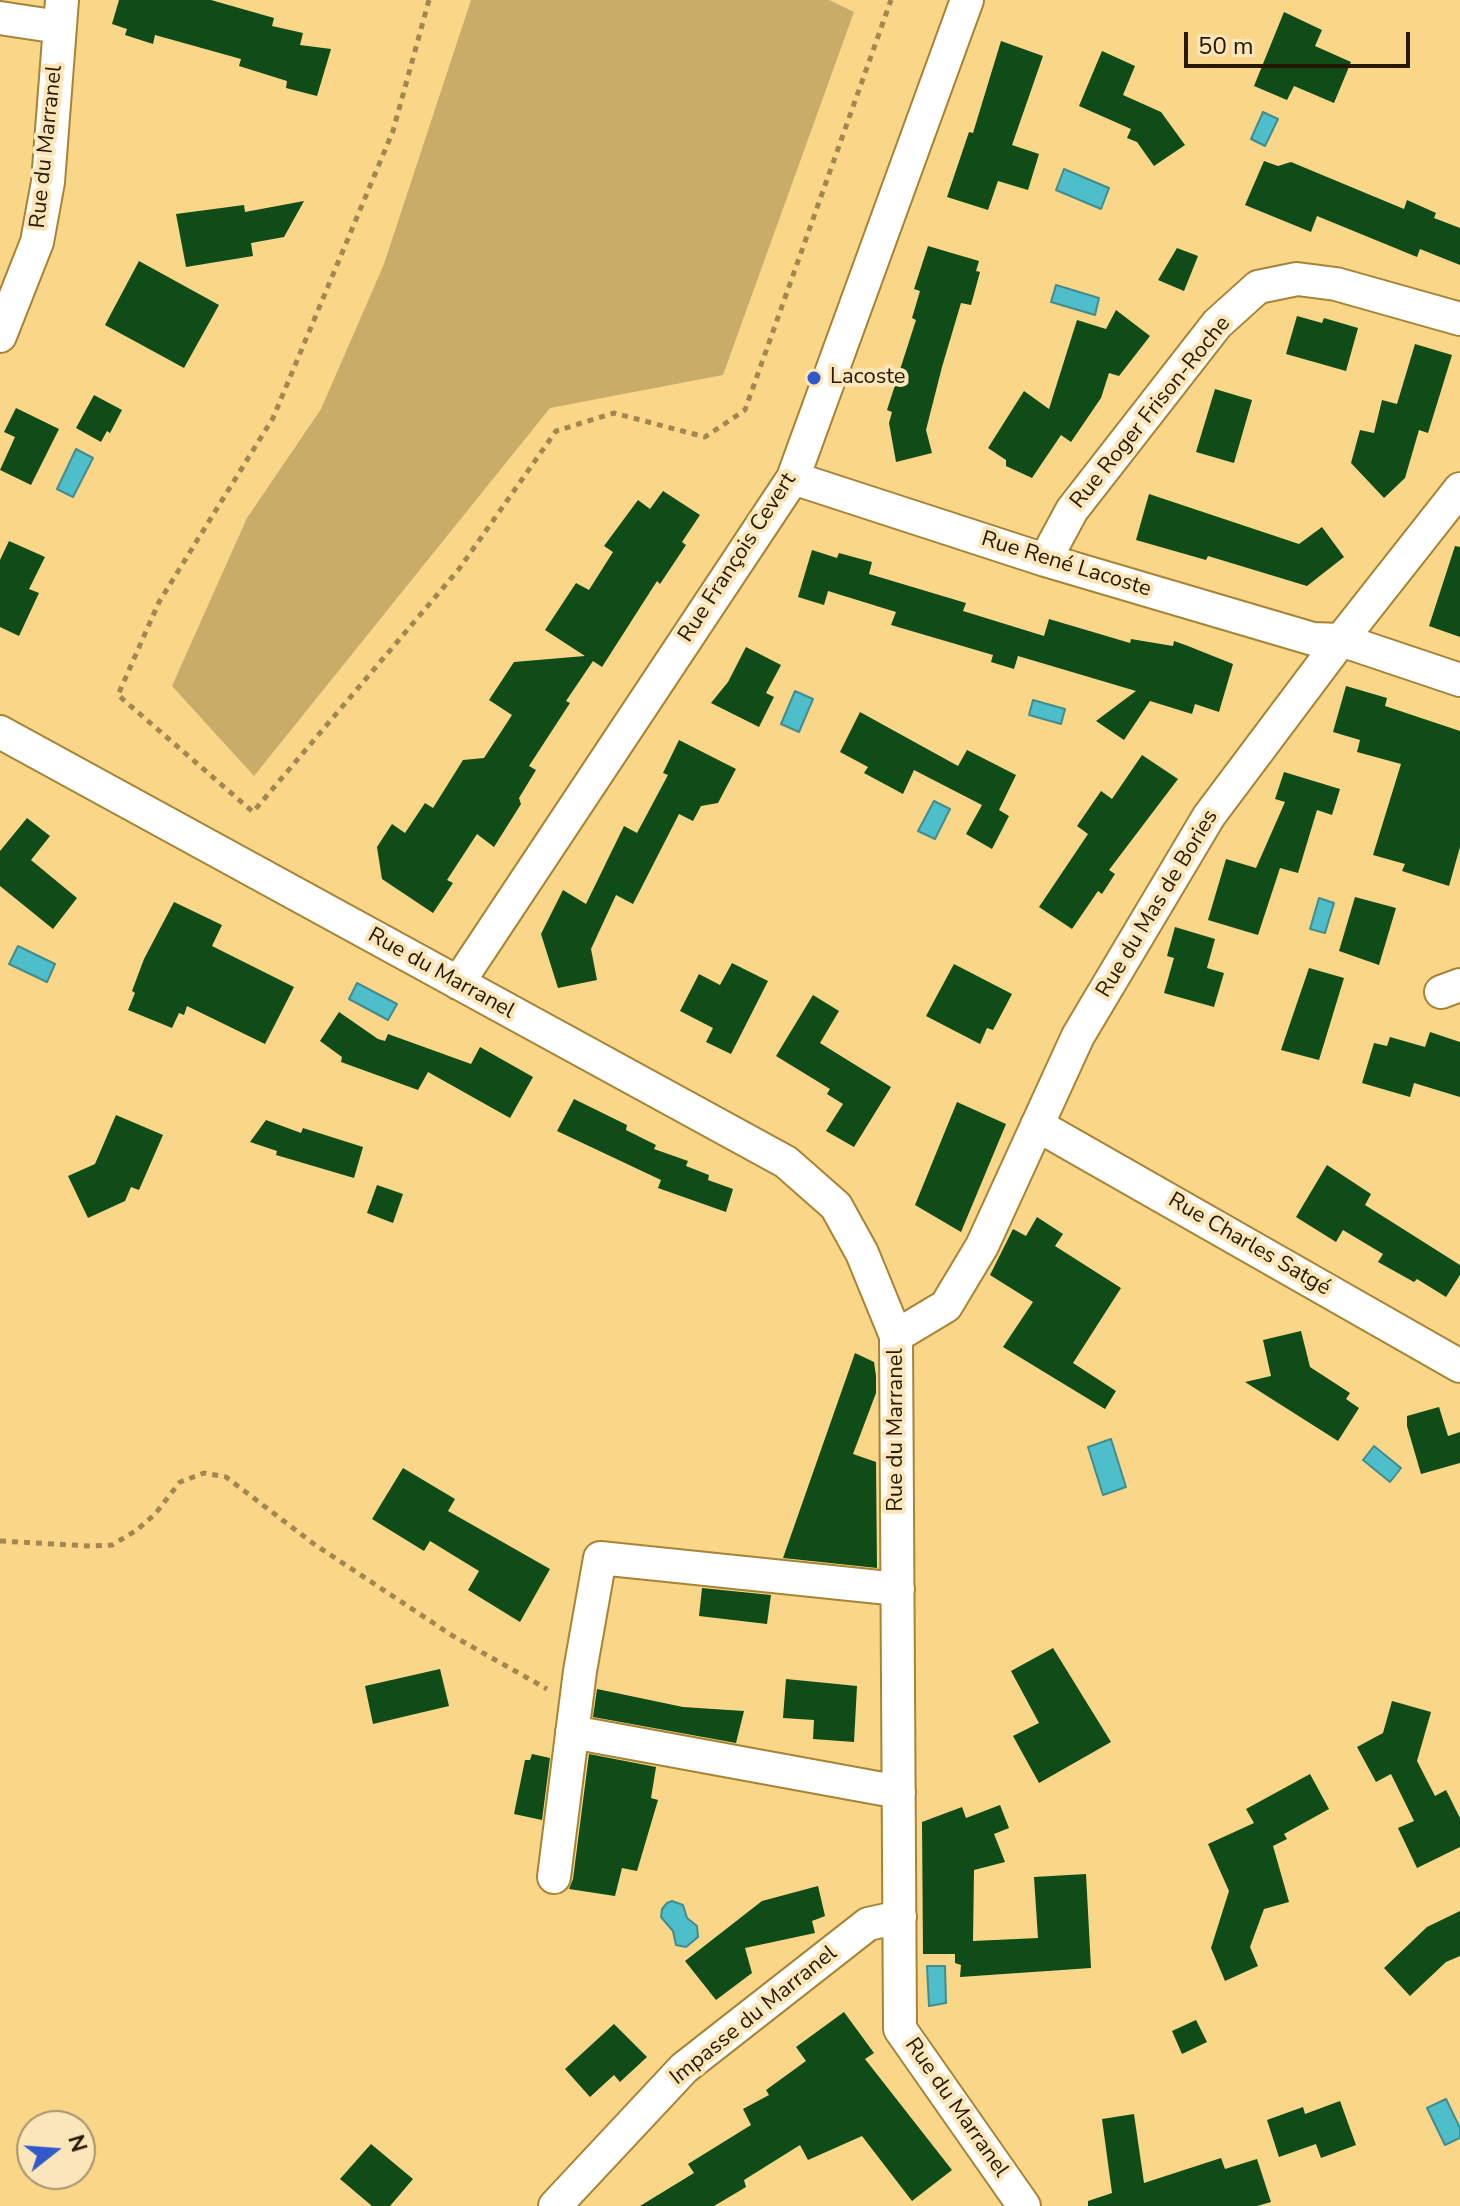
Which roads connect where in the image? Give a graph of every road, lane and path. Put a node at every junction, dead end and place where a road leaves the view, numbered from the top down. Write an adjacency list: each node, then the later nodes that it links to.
1 (429, 0): 2 (path)
2 (891, 0)
3 (967, 0): 8 (street, Rue François Cevert)
4 (61, 13): 5 (street); 7 (street, Rue du Marranel)
5 (0, 18)
6 (1460, 319): 10 (street, Rue Roger Frison-Roche)
7 (0, 336)
8 (793, 478): 10 (street, Rue René Lacoste); 14 (street, Rue François Cevert)
9 (1460, 489): 11 (street, Rue du Mas de Bories)
10 (1045, 560): 11 (street, Rue René Lacoste)
11 (1341, 640): 12 (street); 15 (street, Rue du Mas de Bories)
12 (1460, 680)
13 (0, 732): 14 (street, Rue du Marranel)
14 (458, 983): 16 (street, Rue du Marranel)
15 (1037, 1125): 16 (street, Rue du Mas de Bories); 17 (street, Rue Charles Satgé)
16 (896, 1336): 19 (street, Rue du Marranel)
17 (1460, 1366)
18 (0, 1541): 20 (path)
19 (898, 1589): 20 (street); 21 (street, Rue du Marranel)
20 (574, 1718): 21 (street); 22 (street)
21 (899, 1792): 23 (street, Rue du Marranel)
22 (554, 1877)
23 (900, 1917): 24 (street, Impasse du Marranel); 25 (street, Rue du Marranel)
24 (555, 2206)
25 (1024, 2206)

